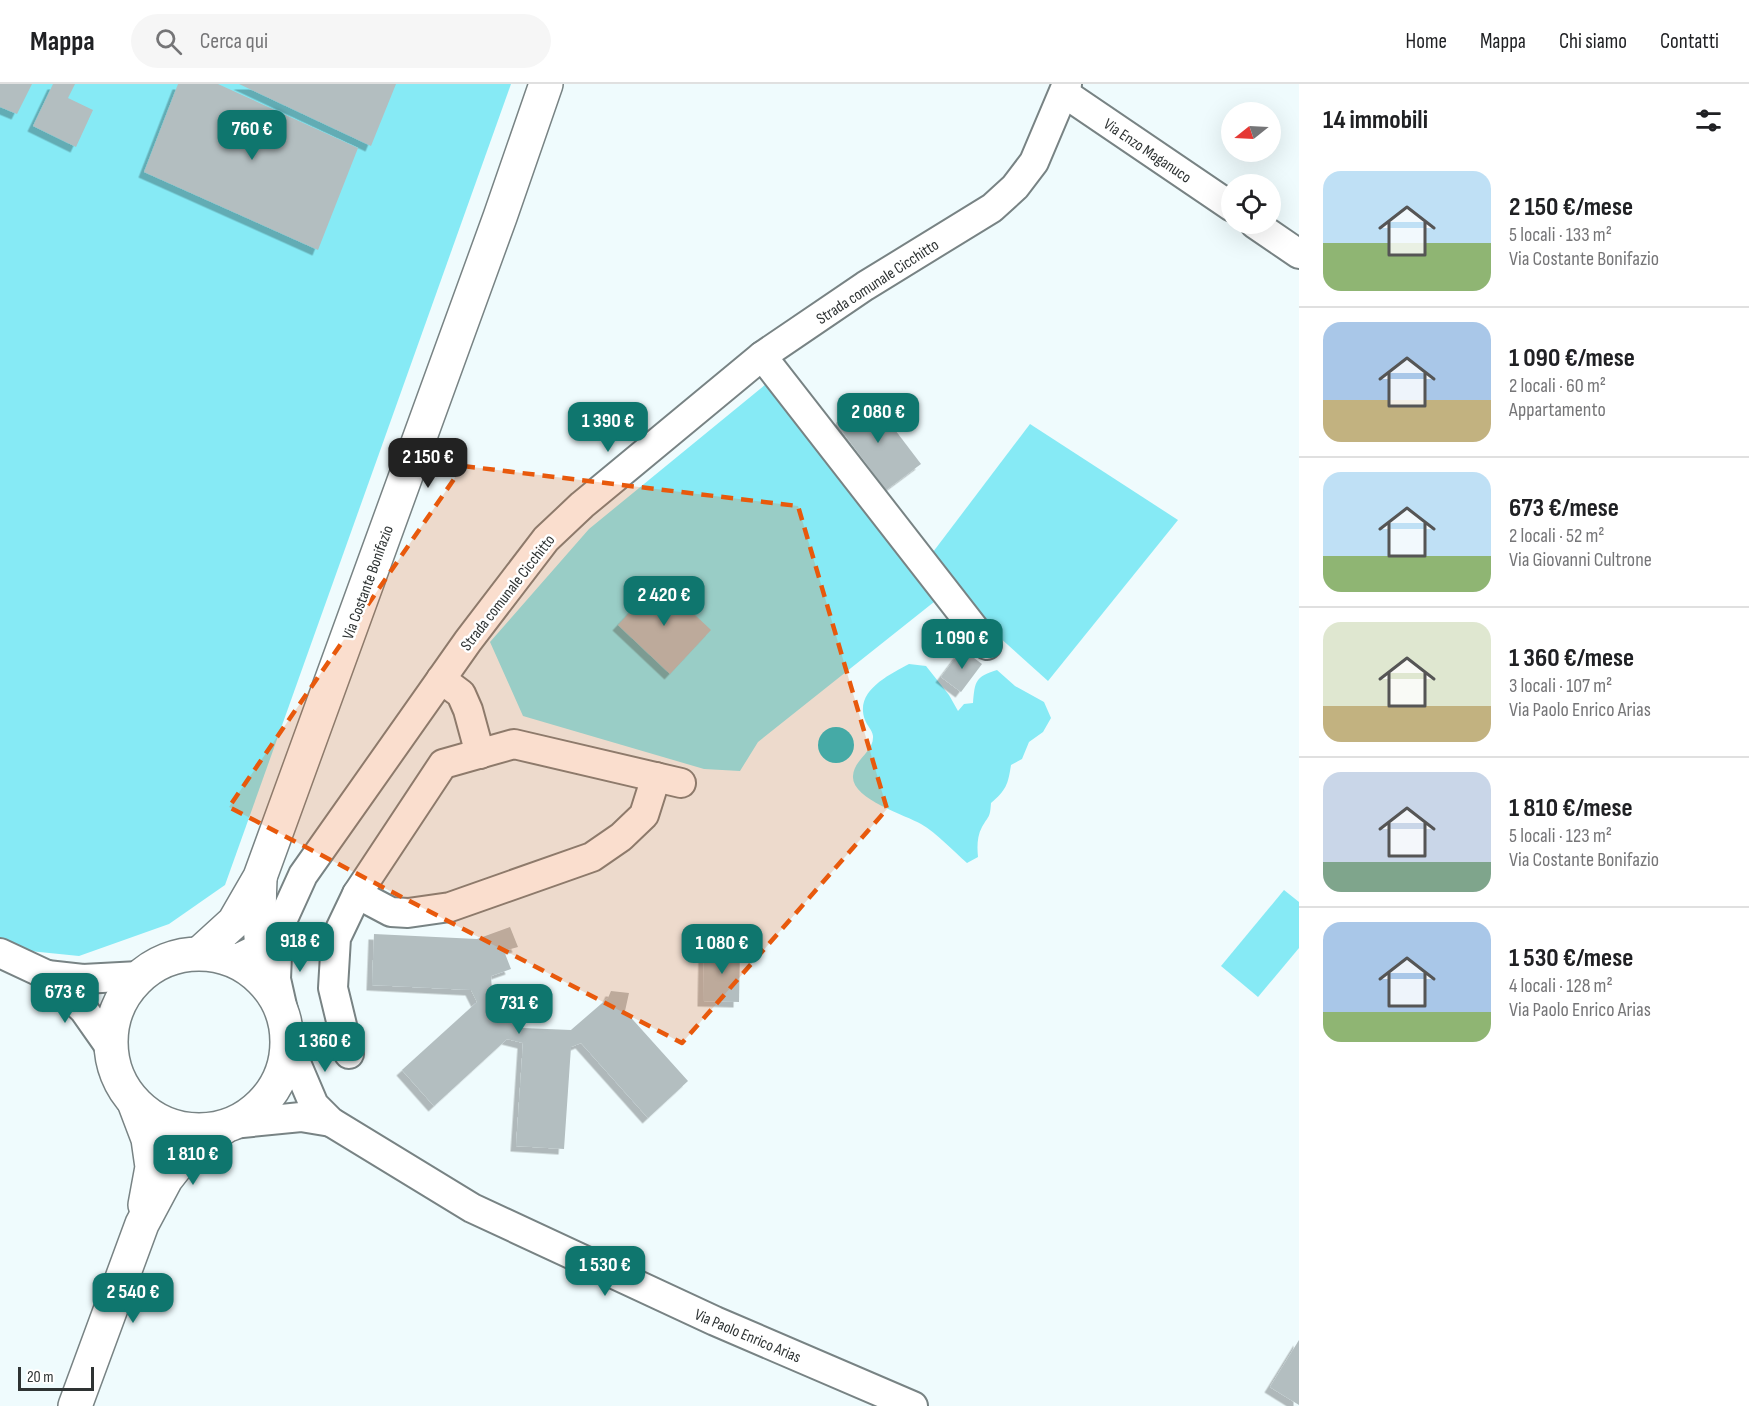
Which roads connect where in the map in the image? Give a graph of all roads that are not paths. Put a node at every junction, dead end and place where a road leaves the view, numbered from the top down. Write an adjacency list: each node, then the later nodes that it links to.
1 (546, 84): 10 (main road, Via Costante Bonifazio)
2 (1066, 88): 3 (street, Via Enzo Maganuco); 6 (street, Strada comunale Cicchitto)
3 (1221, 199)
4 (1270, 234): 5 (street)
5 (1299, 254)
6 (762, 356): 7 (street); 8 (street, Strada comunale Cicchitto)
7 (987, 645)
8 (441, 679): 9 (street); 12 (street, Strada comunale Cicchitto)
9 (480, 754): 11 (street); 11 (street)
10 (260, 877): 12 (main road); 14 (main road)
11 (357, 894): 19 (street)
12 (257, 945): 14 (main road); 17 (street); 17 (main road)
13 (0, 953): 15 (street)
14 (200, 953): 16 (main road)
15 (47, 975): 16 (street); 18 (street)
16 (139, 976): 18 (main road)
17 (282, 1020): 21 (street); 22 (main road)
18 (110, 1047): 20 (main road)
19 (349, 1054)
20 (134, 1102): 22 (main road); 23 (main road)
21 (331, 1122): 22 (street); 25 (street, Via Paolo Enrico Arias)
22 (227, 1126): 23 (main road)
23 (142, 1224): 24 (main road)
24 (75, 1406)
25 (914, 1406)

